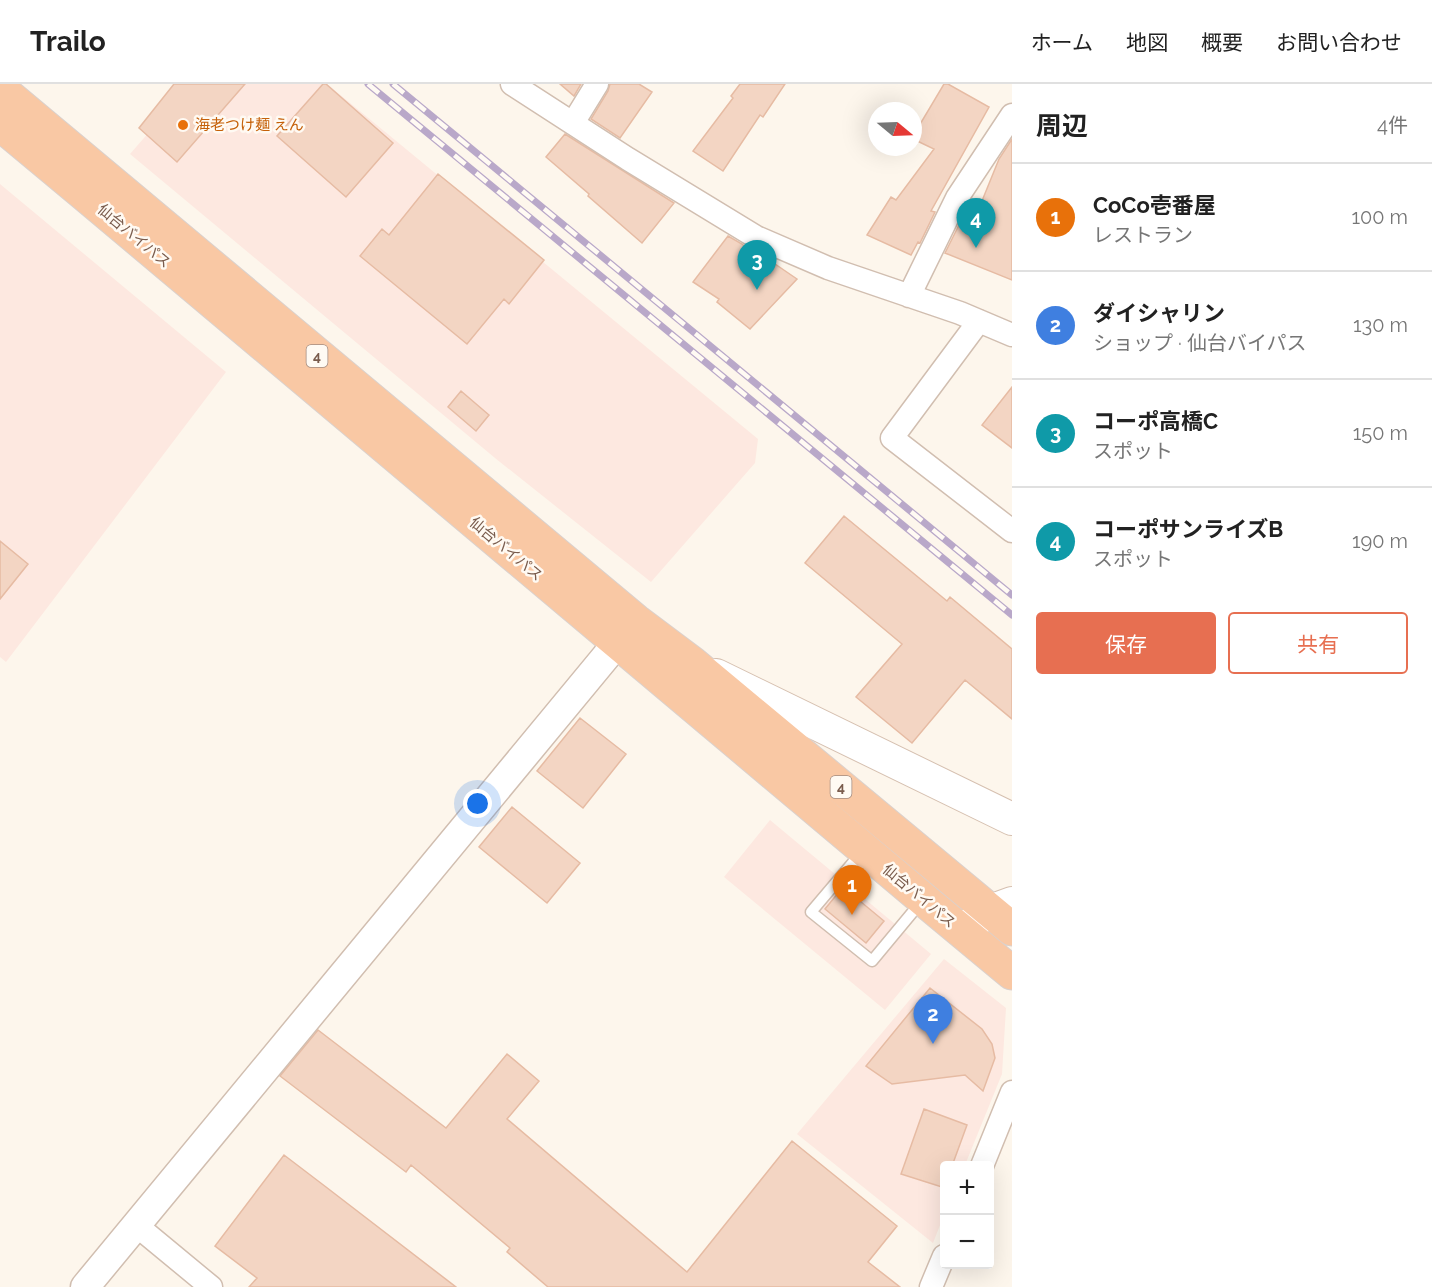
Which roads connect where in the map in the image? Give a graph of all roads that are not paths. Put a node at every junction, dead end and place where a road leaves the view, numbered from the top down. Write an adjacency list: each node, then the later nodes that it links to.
1 (512, 84): 5 (street)
2 (597, 84): 5 (street)
3 (0, 89): 11 (highway, 仙台バイパス / 4)
4 (1012, 115): 7 (street)
5 (573, 123): 7 (street)
6 (0, 124): 11 (highway, 仙台バイパス / 4)
7 (909, 296): 8 (street)
8 (978, 321): 9 (street); 10 (street)
9 (1012, 335)
10 (1012, 531)
11 (626, 632): 12 (highway, 仙台バイパス / 4); 14 (highway, 仙台バイパス / 4); 21 (street)
12 (692, 663): 13 (main road); 16 (highway, 仙台バイパス / 4)
13 (1012, 819)
14 (864, 850): 15 (highway, 仙台バイパス / 4); 15 (lane)
15 (923, 899): 17 (highway, 仙台バイパス / 4)
16 (1005, 914): 17 (main road)
17 (961, 930): 18 (highway, 仙台バイパス / 4)
18 (1012, 973)
19 (1012, 1092): 20 (street)
20 (984, 1161)
21 (136, 1225): 23 (street); 24 (street)
22 (940, 1267): 25 (street)
23 (85, 1287)
24 (211, 1287)
25 (931, 1287)

